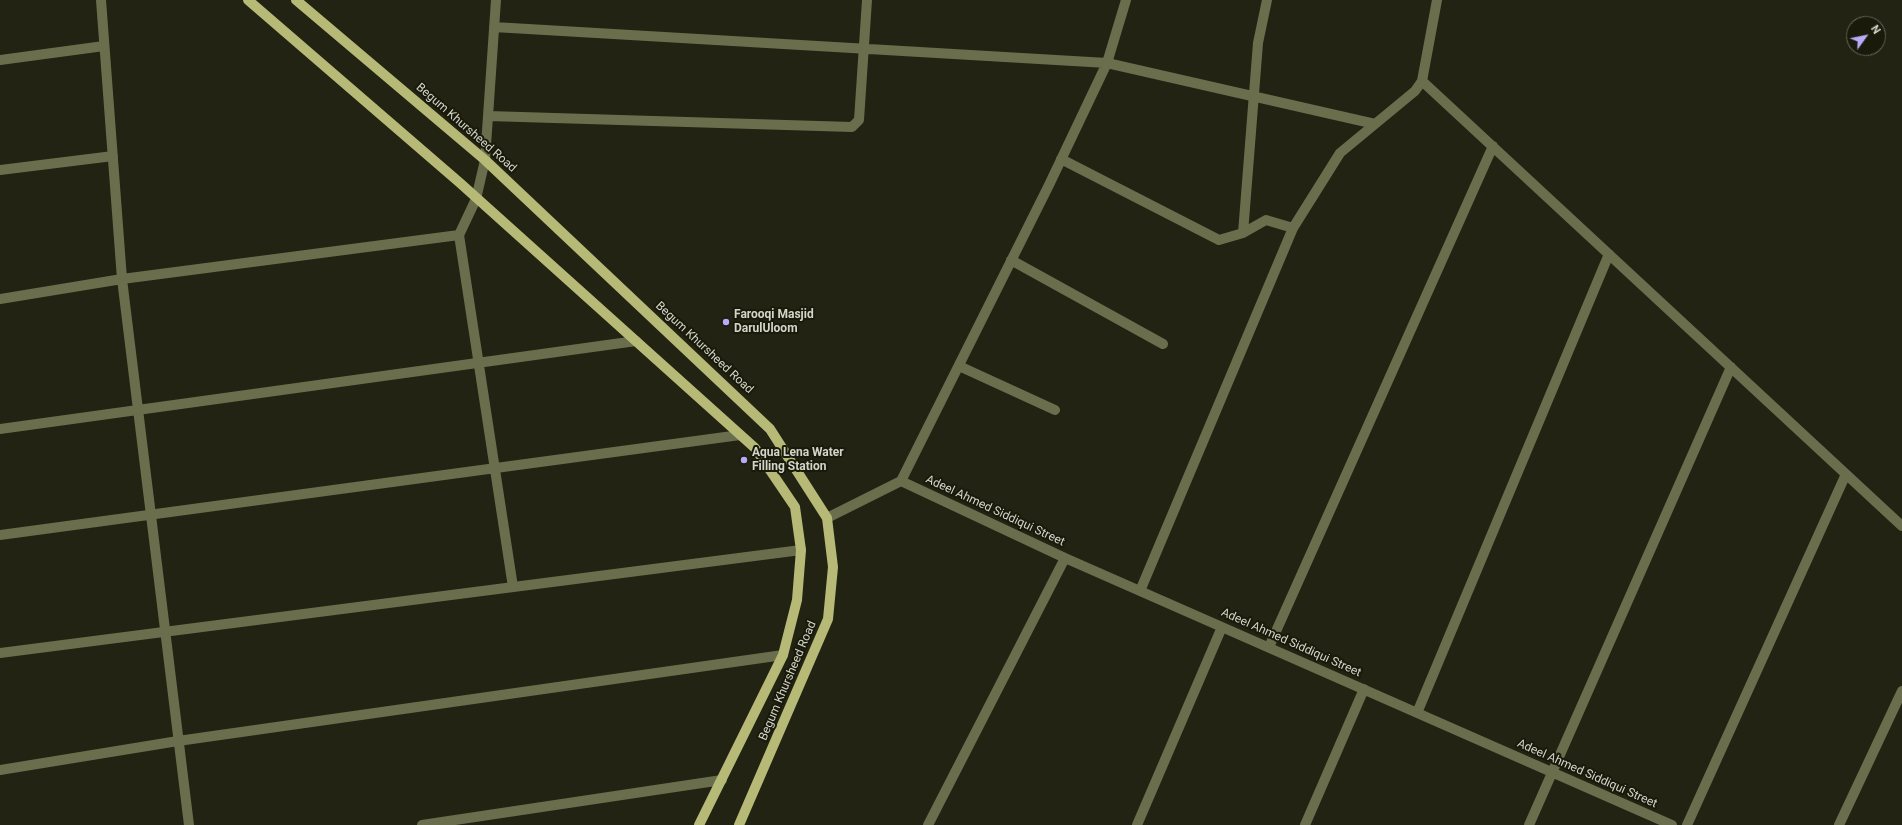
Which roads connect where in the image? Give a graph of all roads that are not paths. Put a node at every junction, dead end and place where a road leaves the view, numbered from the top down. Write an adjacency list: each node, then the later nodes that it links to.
1 (101, 0): 10 (street)
2 (248, 0): 23 (main road)
3 (296, 0): 21 (main road, Begum Khursheed Road)
4 (496, 0): 9 (street)
5 (867, 0): 11 (street)
6 (1126, 0): 13 (street)
7 (1267, 0): 15 (street)
8 (1437, 0): 14 (street)
9 (494, 27): 11 (street); 16 (street)
10 (104, 46): 12 (street); 19 (street)
11 (864, 49): 13 (street); 16 (street)
12 (0, 60)
13 (1107, 63): 15 (street); 20 (street)
14 (1422, 81): 17 (street); 18 (street)
15 (1254, 96): 17 (street); 25 (street)
16 (488, 116): 21 (street)
17 (1375, 124): 24 (street)
18 (1493, 146): 27 (street); 53 (street)
19 (113, 156): 22 (street); 29 (street)
20 (1062, 158): 25 (street); 28 (street)
21 (485, 160): 23 (street); 44 (main road, Begum Khursheed Road)
22 (0, 170)
23 (476, 199): 26 (street); 31 (main road)
24 (1294, 228): 25 (street); 50 (street)
25 (1243, 233)
26 (459, 235): 29 (street); 33 (street)
27 (1609, 254): 35 (street); 58 (street)
28 (1011, 260): 32 (street); 34 (street)
29 (122, 279): 30 (street); 36 (street)
30 (0, 299)
31 (636, 342): 33 (street); 39 (main road)
32 (1163, 344)
33 (479, 363): 36 (street); 40 (street)
34 (959, 366): 37 (street); 42 (street)
35 (1731, 367): 41 (street); 61 (street)
36 (138, 410): 38 (street); 43 (street)
37 (1055, 410)
38 (0, 429)
39 (740, 435): 40 (street); 47 (main road)
40 (495, 468): 43 (street); 49 (street)
41 (1846, 474): 45 (street); 72 (street)
42 (901, 481): 44 (street); 48 (street, Adeel Ahmed Siddiqui Street)
43 (151, 515): 46 (street); 52 (street)
44 (827, 518): 66 (main road, Begum Khursheed Road)
45 (1902, 526)
46 (0, 535)
47 (801, 550): 49 (street); 55 (main road)
48 (1065, 558): 50 (street, Adeel Ahmed Siddiqui Street); 67 (street)
49 (513, 588): 52 (street)
50 (1140, 591): 51 (street, Adeel Ahmed Siddiqui Street)
51 (1222, 627): 53 (street, Adeel Ahmed Siddiqui Street); 68 (street)
52 (165, 632): 54 (street); 59 (street)
53 (1269, 647): 56 (street, Adeel Ahmed Siddiqui Street)
54 (0, 653)
55 (783, 655): 59 (street); 62 (main road)
56 (1364, 689): 58 (street, Adeel Ahmed Siddiqui Street); 69 (street)
57 (1902, 691): 73 (street)
58 (1417, 713): 61 (street, Adeel Ahmed Siddiqui Street)
59 (178, 742): 60 (street); 63 (street)
60 (0, 770)
61 (1552, 773): 70 (street); 71 (street, Adeel Ahmed Siddiqui Street)
62 (722, 780): 64 (street); 65 (main road)
63 (189, 825)
64 (422, 825)
65 (699, 825)
66 (739, 825)
67 (928, 825)
68 (1136, 825)
69 (1305, 825)
70 (1529, 825)
71 (1672, 825)
72 (1687, 825)
73 (1839, 825)

